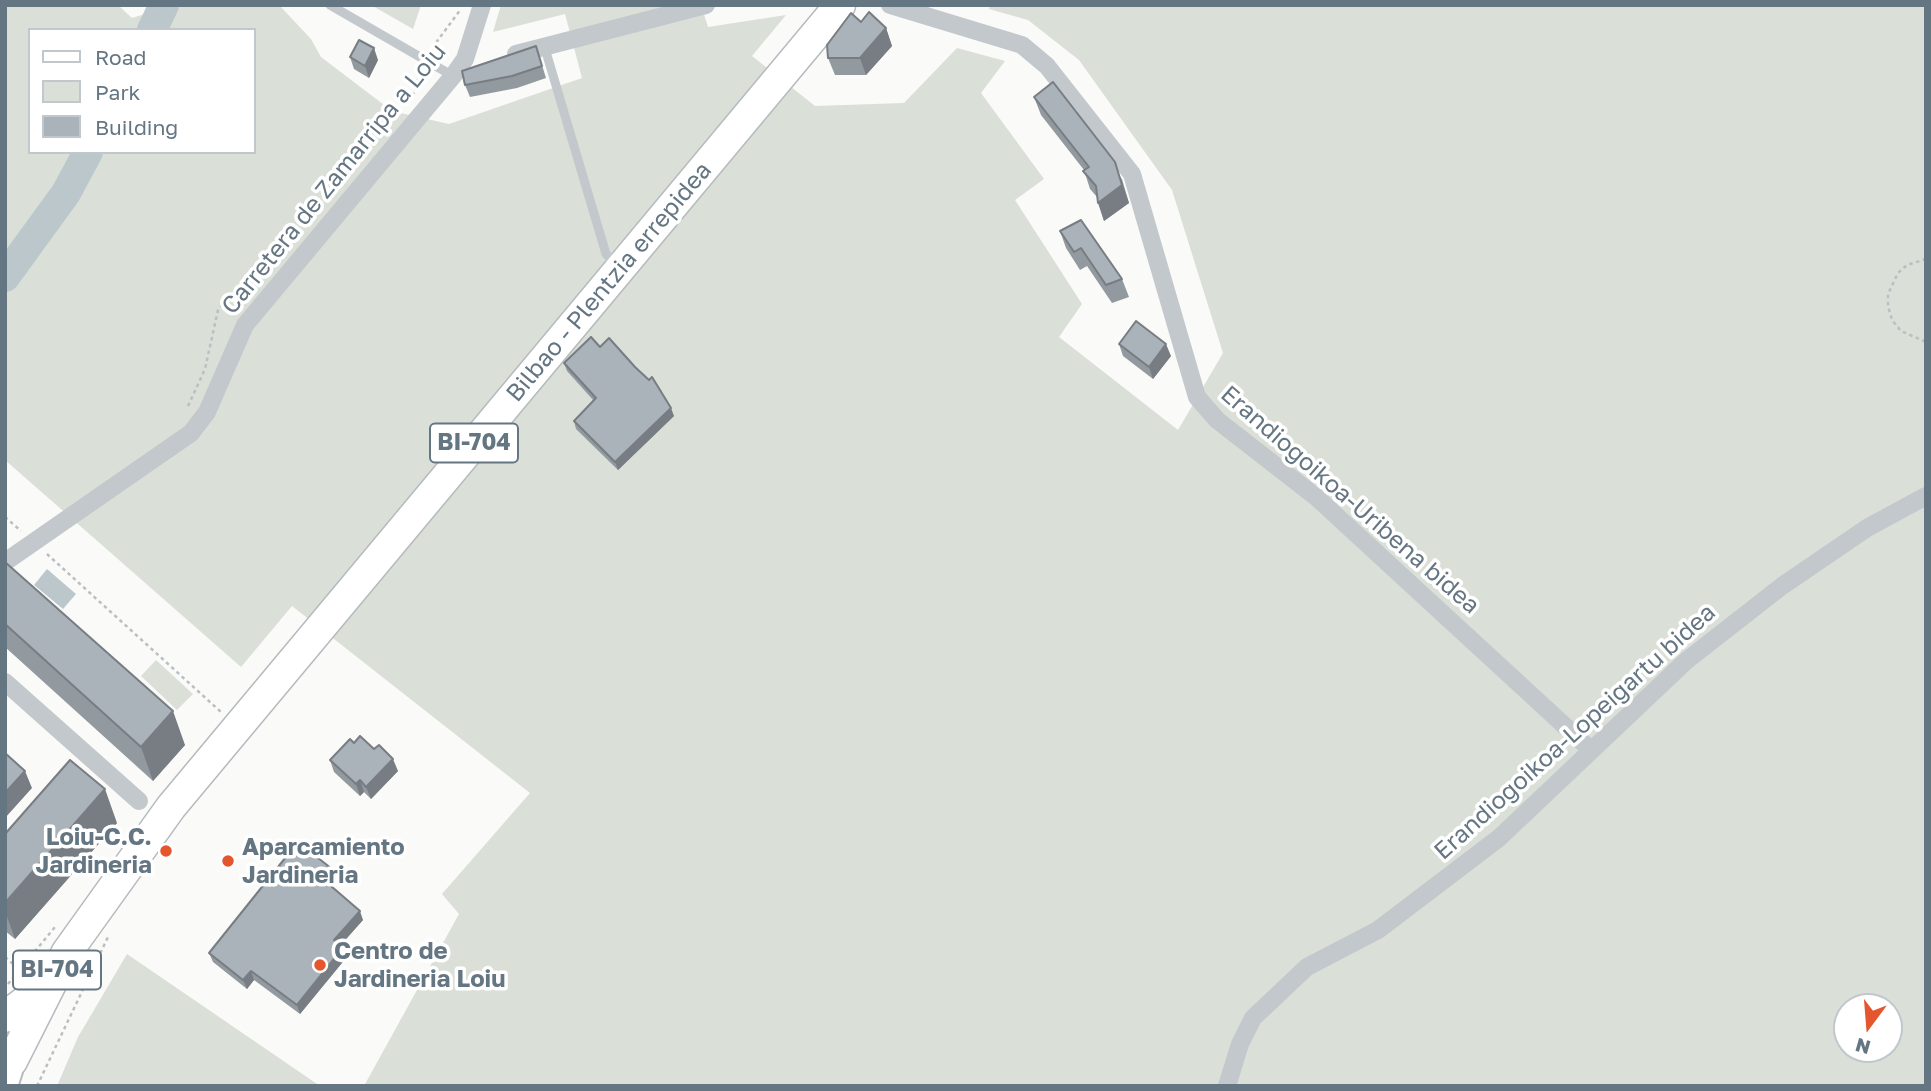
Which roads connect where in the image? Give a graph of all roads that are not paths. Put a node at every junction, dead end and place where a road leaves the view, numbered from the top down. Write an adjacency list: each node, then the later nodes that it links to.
1 (330, 5): 9 (lane)
2 (482, 5): 9 (street, Carretera de Zamarripa a Loiu)
3 (706, 5): 6 (street)
4 (840, 5): 10 (main road, Bilbao - Plentzia errepidea / BI-704)
5 (890, 5): 14 (street, Erandiogoikoa-Uribena bidea)
6 (544, 45): 7 (street); 10 (lane)
7 (505, 58)
8 (479, 67): 9 (street)
9 (453, 76): 12 (street, Carretera de Zamarripa a Loiu)
10 (620, 269): 16 (main road, Bilbao - Plentzia errepidea / BI-704)
11 (1926, 496): 14 (street, Erandiogoikoa-Lopeigartu bidea)
12 (5, 562)
13 (5, 682): 15 (street)
14 (1591, 750): 19 (street, Erandiogoikoa-Lopeigartu bidea)
15 (139, 801)
16 (52, 979): 17 (main road); 18 (main road, BI-704)
17 (5, 1017)
18 (8, 1066)
19 (1227, 1086)

